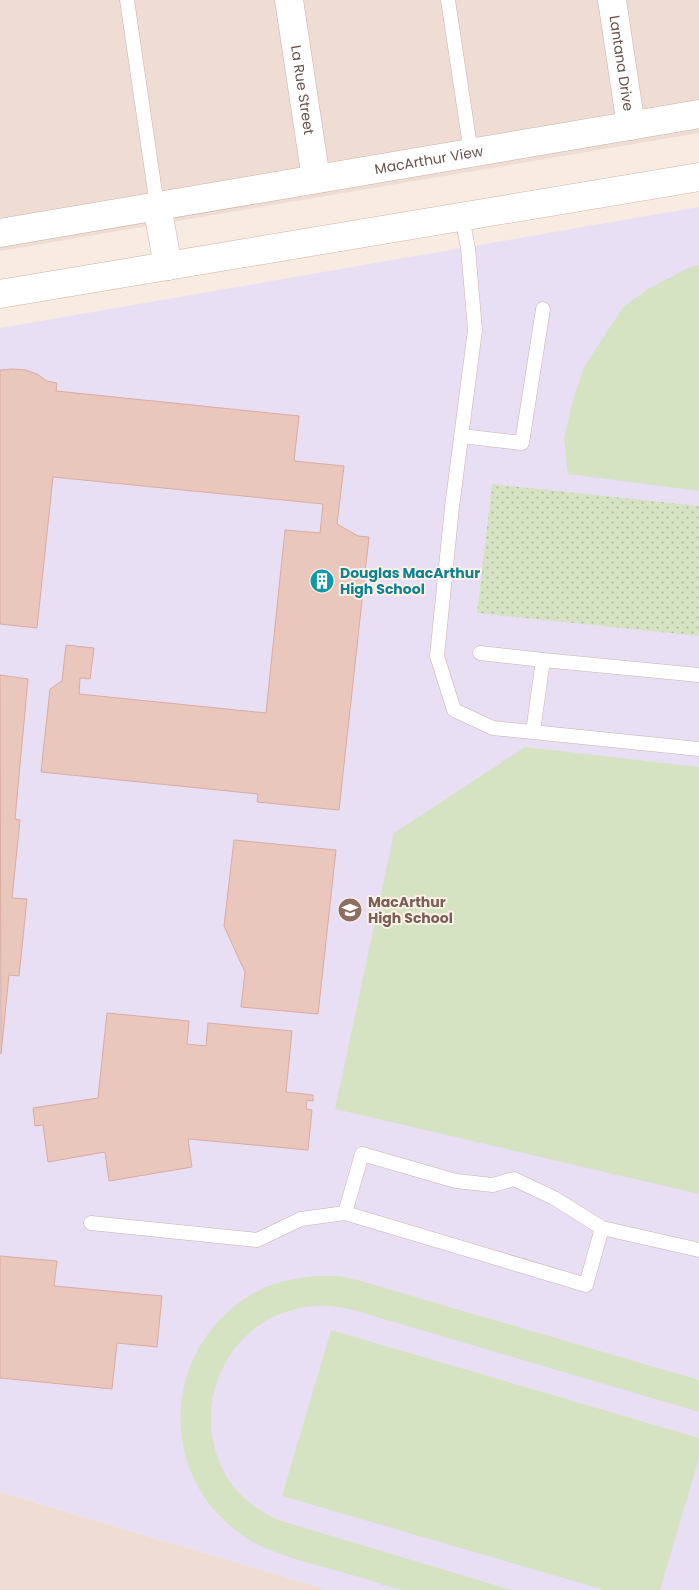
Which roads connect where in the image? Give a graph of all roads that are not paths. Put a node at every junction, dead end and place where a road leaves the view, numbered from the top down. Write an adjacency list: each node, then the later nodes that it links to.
1 (127, 0): 10 (lane)
2 (289, 0): 9 (street, La Rue Street)
3 (448, 0): 7 (lane)
4 (612, 0): 6 (street, Lantana Drive)
5 (699, 114): 6 (street, MacArthur View)
6 (631, 126): 7 (street, MacArthur View)
7 (471, 153): 9 (street, MacArthur View)
8 (699, 177): 11 (street)
9 (316, 179): 10 (street, MacArthur View)
10 (158, 206): 12 (street, MacArthur View); 13 (street)
11 (462, 217): 13 (street); 16 (lane)
12 (0, 233)
13 (168, 266): 14 (street)
14 (0, 294)
15 (543, 309): 16 (lane)
16 (461, 436): 20 (lane)
17 (480, 653): 18 (lane)
18 (543, 660): 19 (lane); 20 (lane)
19 (699, 675)
20 (534, 732): 21 (lane)
21 (699, 749)
22 (346, 1213): 23 (lane); 24 (lane); 24 (lane)
23 (91, 1223)
24 (602, 1228): 25 (lane)
25 (699, 1250)

